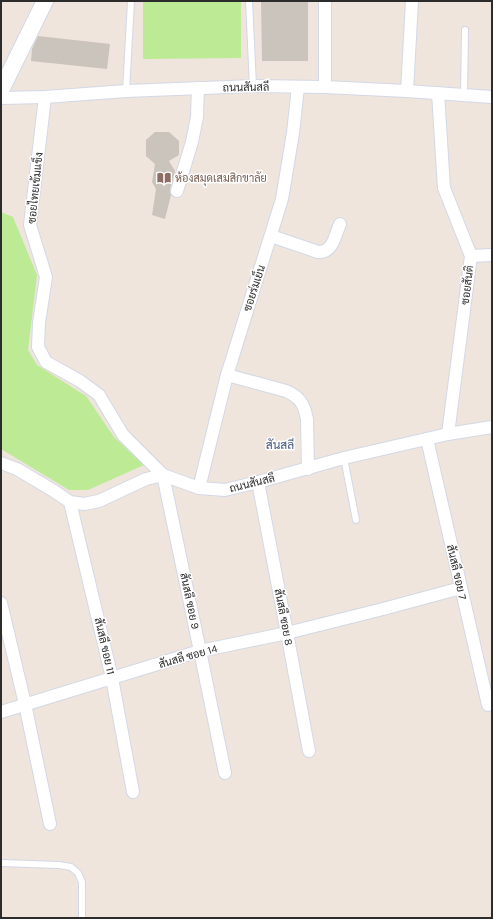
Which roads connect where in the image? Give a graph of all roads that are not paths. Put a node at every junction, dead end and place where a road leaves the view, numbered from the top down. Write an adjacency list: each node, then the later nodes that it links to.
1 (45, 1): 11 (street)
2 (131, 1): 12 (lane)
3 (250, 1): 7 (lane)
4 (325, 1): 9 (street)
5 (412, 1): 13 (street)
6 (466, 30): 15 (lane)
7 (253, 86): 8 (street, ถนนสันสลี); 10 (street, ถนนสันสลี)
8 (298, 87): 9 (street, ถนนสันสลี); 21 (street, ซอยร่มเย็น)
9 (325, 87): 13 (street, ถนนสันสลี)
10 (198, 88): 12 (street, ถนนสันสลี); 19 (street)
11 (1, 90)
12 (126, 91): 16 (street, ถนนสันสลี)
13 (407, 91): 14 (street, ถนนสันสลี)
14 (438, 93): 15 (street, ถนนสันสลี); 23 (street, ซอยสันติ)
15 (464, 95): 17 (street, ถนนสันสลี)
16 (45, 97): 18 (street, ถนนสันสลี); 31 (street, ซอยไทยเข้มแข็ง)
17 (492, 97)
18 (1, 98)
19 (177, 191)
20 (340, 224): 21 (street)
21 (271, 236): 24 (street, ซอยร่มเย็น)
22 (492, 255): 23 (street)
23 (471, 256): 26 (street, ซอยสันติ)
24 (227, 375): 30 (street); 33 (street, ซอยร่มเย็น)
25 (492, 427): 26 (street, ถนนสันสลี)
26 (448, 434): 27 (street, ถนนสันสลี)
27 (427, 439): 28 (street, ถนนสันสลี); 36 (street, สันสลี ซอย 7)
28 (344, 458): 30 (street, ถนนสันสลี); 35 (lane)
29 (1, 463): 34 (street)
30 (308, 469): 32 (street, ถนนสันสลี)
31 (163, 475): 33 (street, ถนนสันสลี); 34 (street); 39 (street, สันสลี ซอย 9)
32 (258, 482): 33 (street, ถนนสันสลี); 38 (street, สันสลี ซอย 8)
33 (199, 488)
34 (70, 502): 40 (street, สันสลี ซอย 11)
35 (356, 520)
36 (461, 588): 38 (street, สันสลี ซอย 14); 42 (street, สันสลี ซอย 7)
37 (1, 603): 41 (street)
38 (287, 633): 39 (street, สันสลี ซอย 14); 44 (street, สันสลี ซอย 8)
39 (200, 651): 40 (street, สันสลี ซอย 14); 45 (street, สันสลี ซอย 9)
40 (112, 678): 41 (street, สันสลี ซอย 14); 46 (street, สันสลี ซอย 11)
41 (25, 704): 43 (street, สันสลี ซอย 14); 47 (street)
42 (488, 705)
43 (1, 712)
44 (309, 751)
45 (225, 773)
46 (133, 792)
47 (50, 824)
48 (1, 863): 49 (lane)
49 (82, 918)

